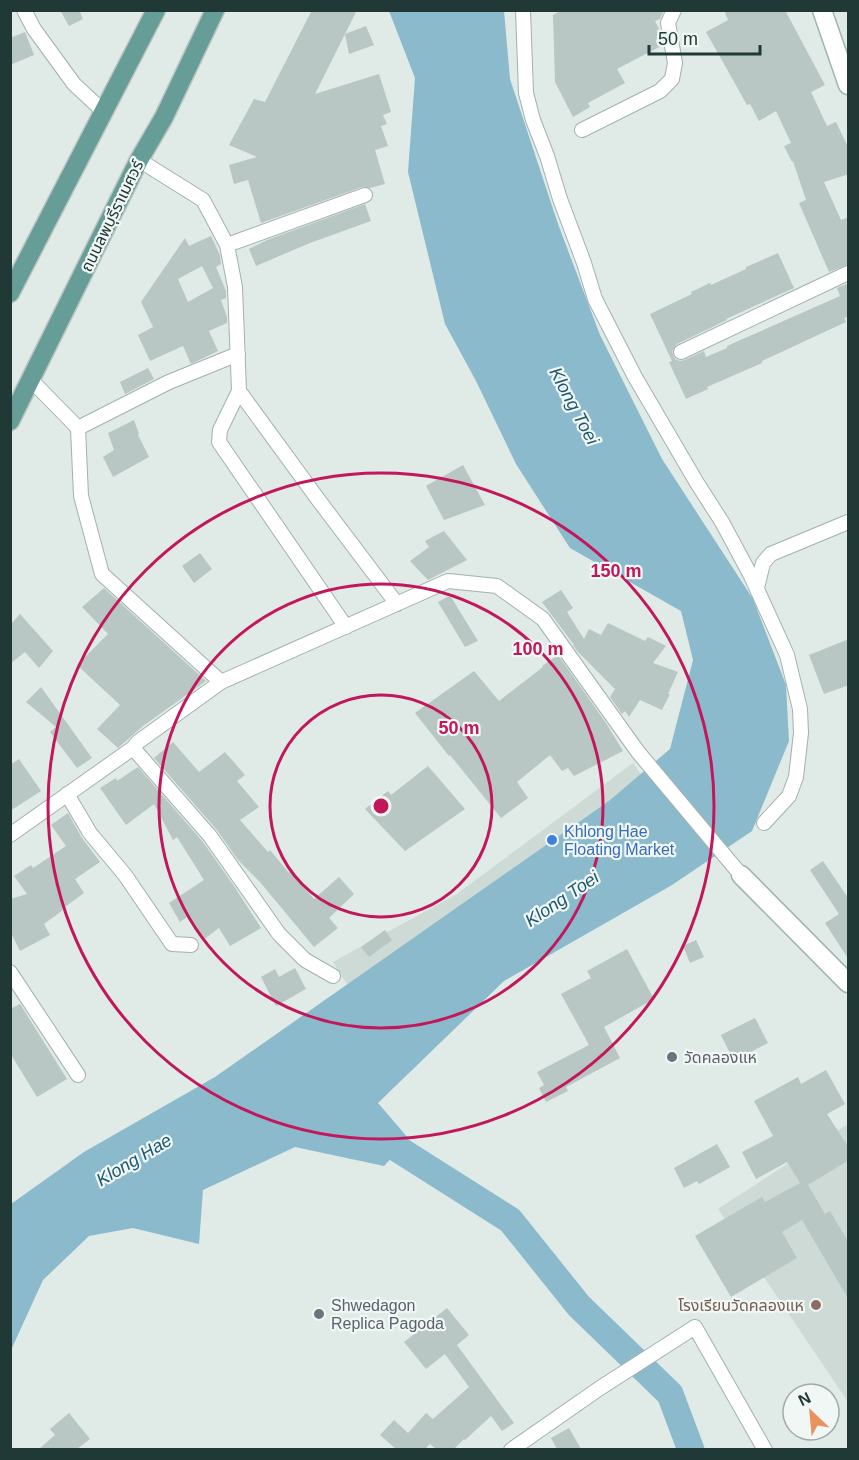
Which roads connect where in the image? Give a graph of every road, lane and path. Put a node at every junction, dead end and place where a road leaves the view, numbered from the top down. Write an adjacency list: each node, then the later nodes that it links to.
1 (24, 10): 8 (street)
2 (156, 10): 8 (main road)
3 (215, 10): 10 (main road, ถนนลพบุรีราเมศวร์)
4 (523, 10): 23 (street)
5 (674, 10): 9 (street)
6 (822, 10): 7 (street)
7 (849, 85)
8 (104, 112): 14 (main road)
9 (582, 130)
10 (140, 160): 12 (street); 17 (main road, ถนนลพบุรีราเมศวร์)
11 (365, 195): 12 (street)
12 (227, 245): 16 (street)
13 (849, 273): 15 (street)
14 (10, 293)
15 (681, 352)
16 (238, 354): 18 (street); 20 (street)
17 (31, 380): 19 (main road, ถนนลพบุรีราเมศวร์); 20 (street); 21 (street)
18 (239, 391): 24 (street); 25 (street)
19 (10, 421)
20 (78, 428): 26 (street)
21 (10, 431)
22 (849, 522): 23 (street)
23 (757, 588): 29 (street)
24 (398, 604): 25 (street); 31 (street)
25 (346, 627): 26 (street)
26 (221, 682): 27 (street)
27 (133, 748): 28 (street); 34 (street)
28 (67, 794): 30 (street); 32 (street)
29 (764, 823)
30 (10, 835)
31 (741, 875): 35 (street)
32 (191, 945)
33 (10, 972): 36 (street)
34 (333, 976)
35 (849, 983)
36 (78, 1075)
37 (511, 1449): 38 (street)
38 (765, 1449)

